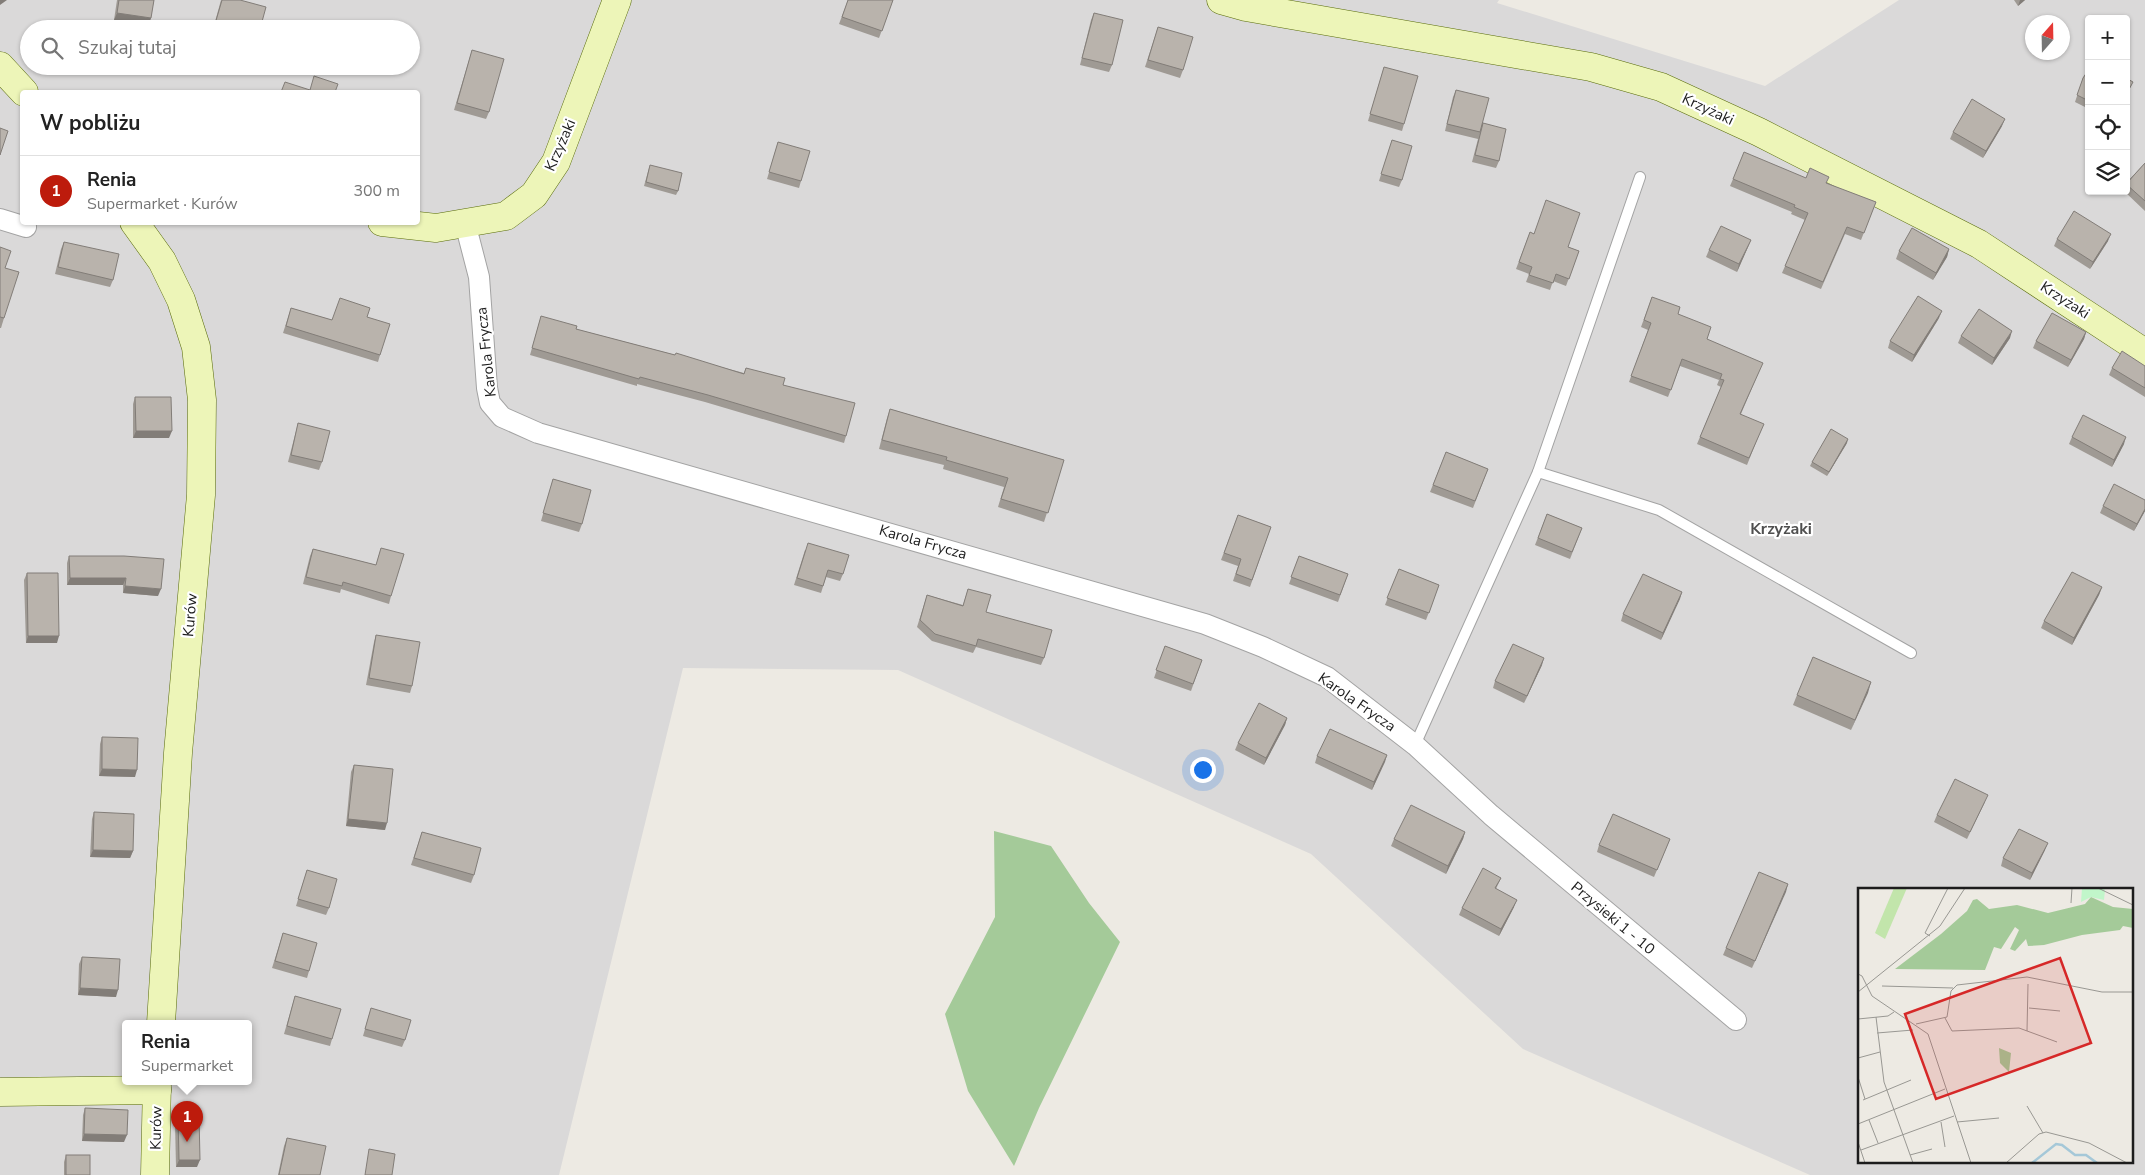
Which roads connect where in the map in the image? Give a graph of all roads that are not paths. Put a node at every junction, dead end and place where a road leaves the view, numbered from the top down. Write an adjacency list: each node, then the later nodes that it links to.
1 (617, 0): 7 (street, Krzyżaki)
2 (1221, 0): 11 (street, Krzyżaki)
3 (0, 66): 4 (street)
4 (22, 90)
5 (1640, 177): 12 (lane)
6 (0, 220): 10 (street)
7 (465, 223): 9 (street, Krzyżaki); 14 (street, Karola Frycza)
8 (136, 225): 16 (street, Kurów)
9 (409, 225)
10 (26, 227)
11 (2145, 352)
12 (1538, 472): 13 (lane); 14 (lane)
13 (1911, 653)
14 (1415, 745): 15 (street, Karola Frycza)
15 (1491, 815): 17 (street, Przysieki 1 - 10)
16 (161, 1020)
17 (1736, 1020)
18 (157, 1085): 19 (street); 20 (street, Kurów)
19 (0, 1092)
20 (155, 1175)

